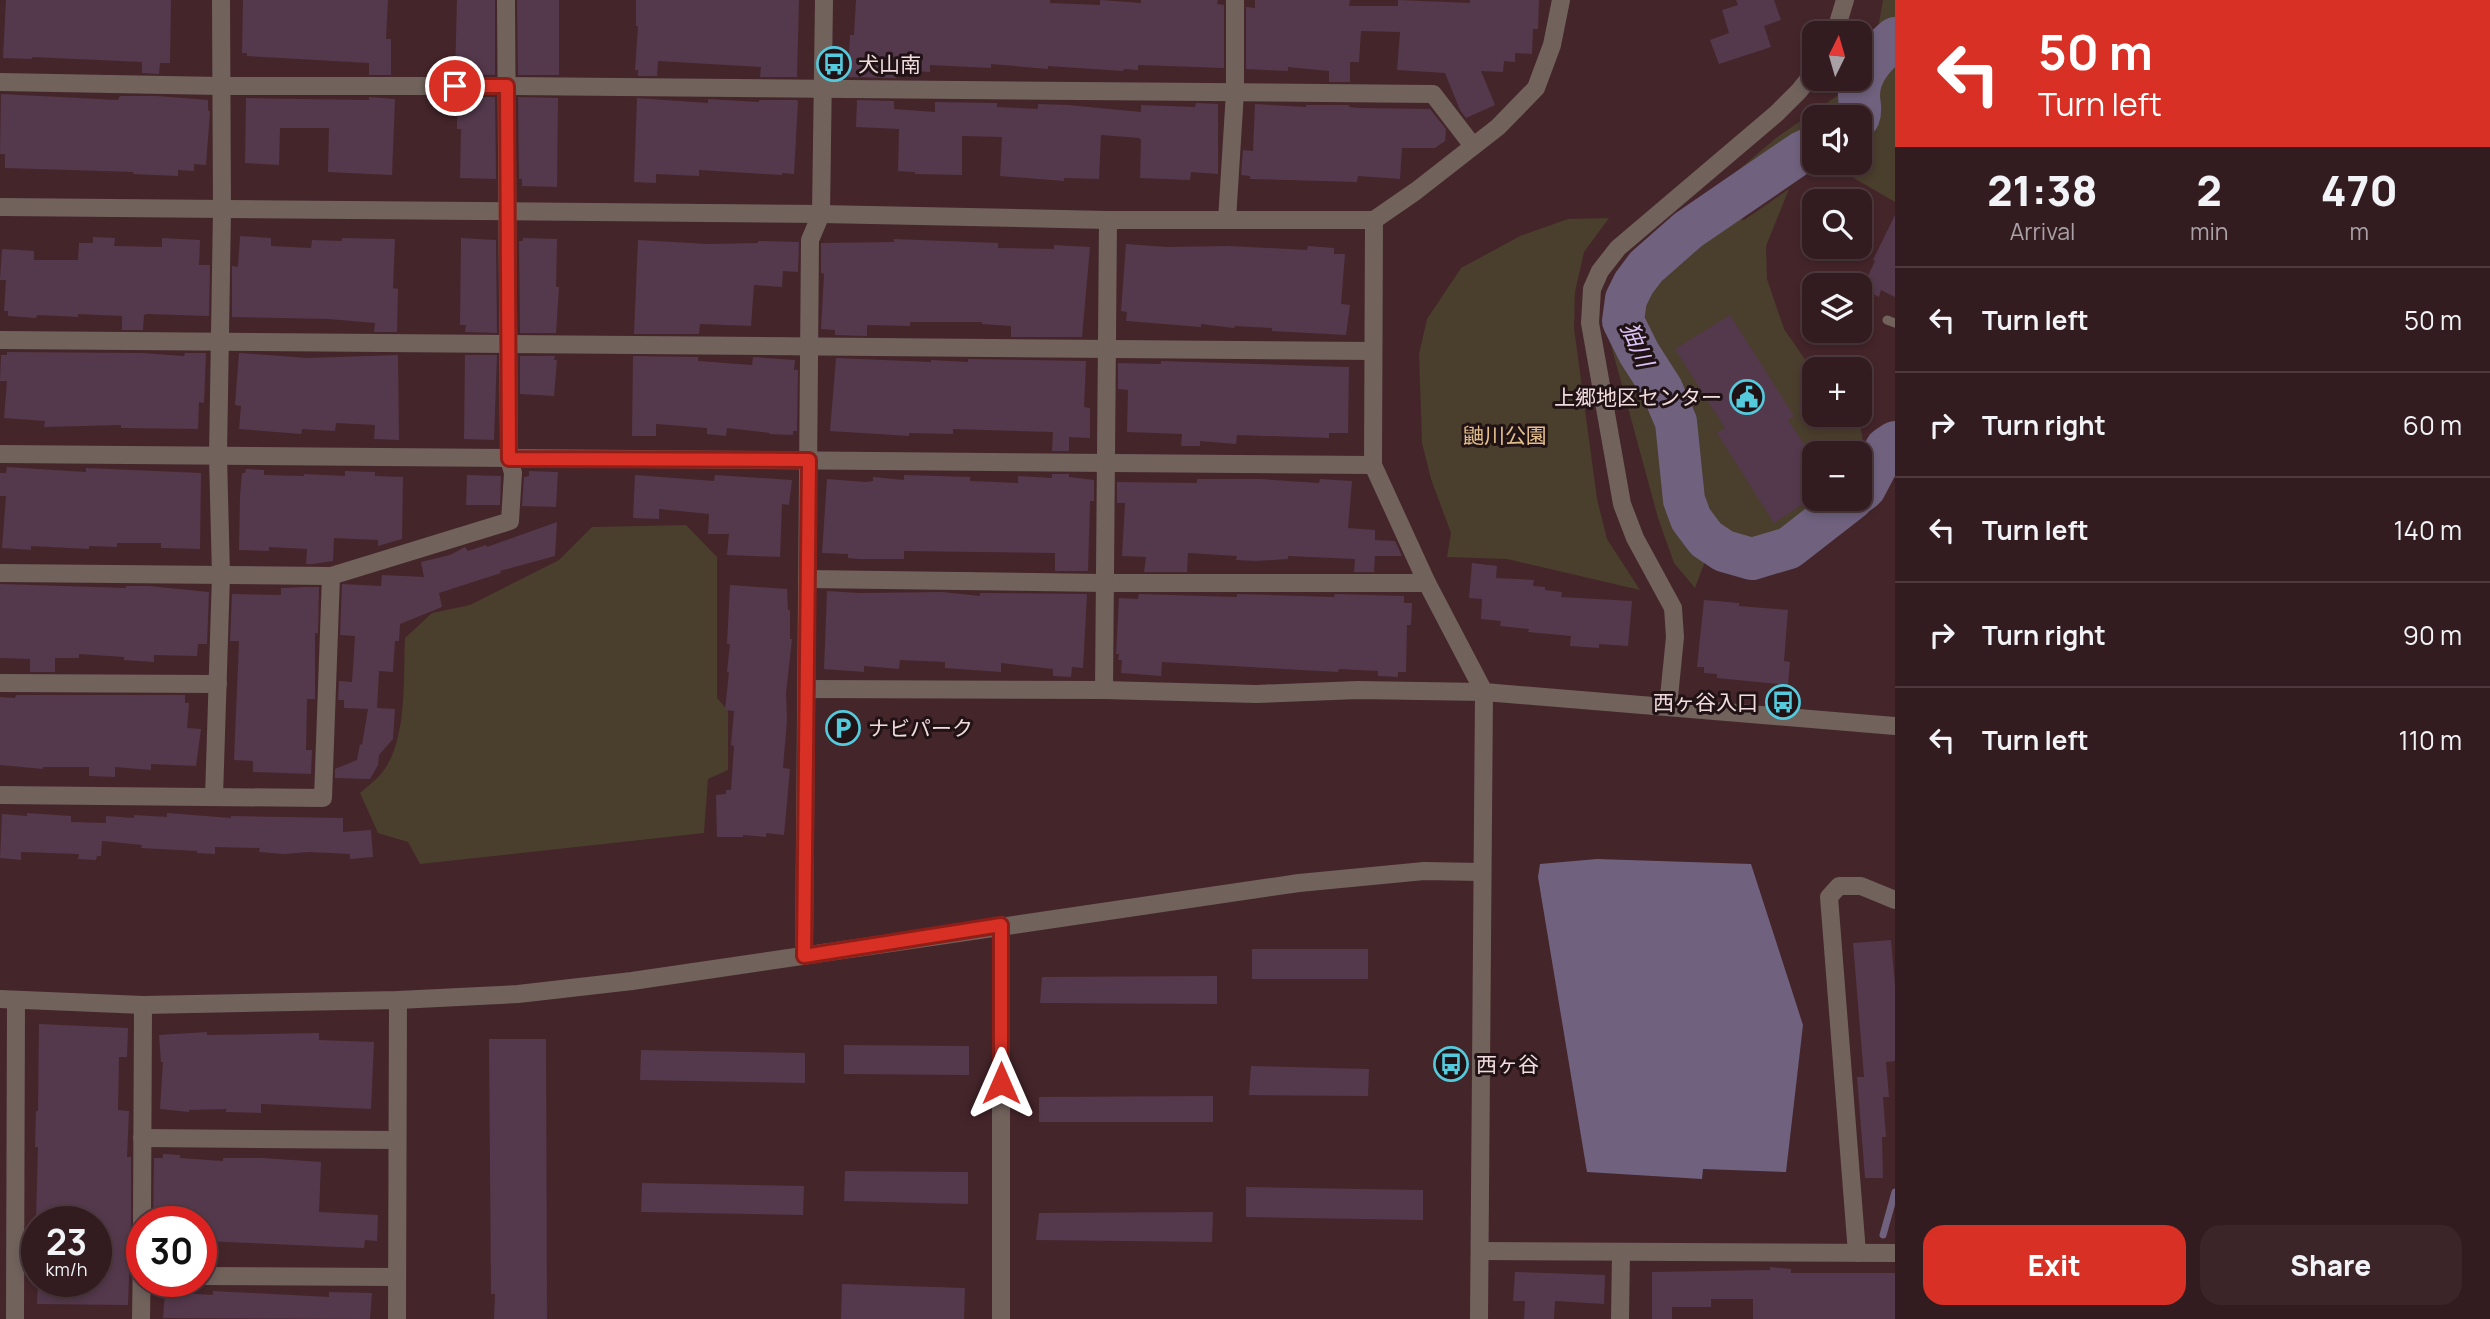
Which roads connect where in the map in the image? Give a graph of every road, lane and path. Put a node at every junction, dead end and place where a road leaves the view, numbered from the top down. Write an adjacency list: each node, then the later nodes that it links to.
1 (221, 0): 9 (street)
2 (506, 0): 10 (street)
3 (824, 0): 12 (street)
4 (1235, 0): 13 (street)
5 (1561, 0): 14 (street)
6 (1845, 0): 7 (street)
7 (1839, 21)
8 (0, 82): 9 (street)
9 (221, 86): 10 (street); 16 (street)
10 (507, 86): 12 (street); 17 (street)
11 (1802, 88): 45 (street)
12 (822, 90): 13 (street); 18 (street)
13 (1235, 92): 14 (street); 20 (street)
14 (1473, 146): 21 (street)
15 (0, 207): 16 (street)
16 (222, 209): 17 (street); 23 (street)
17 (509, 211): 18 (street); 24 (street)
18 (821, 214): 19 (street); 25 (street)
19 (1108, 220): 20 (street); 26 (street)
20 (1227, 220): 21 (street)
21 (1374, 220): 27 (street)
22 (0, 340): 23 (street)
23 (220, 342): 24 (street); 29 (street)
24 (508, 343): 25 (street); 30 (street)
25 (810, 346): 26 (street); 31 (street)
26 (1107, 349): 27 (street); 32 (street)
27 (1373, 351): 33 (street)
28 (0, 454): 29 (street)
29 (218, 456): 30 (street); 35 (street)
30 (509, 459): 31 (street); 36 (street)
31 (809, 460): 32 (street); 37 (street)
32 (1107, 463): 33 (street); 38 (street)
33 (1374, 465): 39 (street)
34 (0, 573): 35 (street)
35 (220, 575): 36 (street); 41 (street)
36 (331, 576): 48 (street)
37 (807, 579): 38 (street); 42 (street)
38 (1104, 583): 39 (street); 43 (street)
39 (1427, 583): 44 (street)
40 (0, 683): 41 (street)
41 (218, 684): 48 (street)
42 (807, 689): 43 (street); 52 (street)
43 (1104, 690): 44 (street)
44 (1484, 692): 45 (street); 49 (street)
45 (1668, 707): 46 (street)
46 (1895, 726)
47 (0, 795): 48 (street)
48 (214, 797)
49 (1482, 872): 51 (street); 61 (street)
50 (1895, 900): 63 (street)
51 (1001, 925): 52 (street); 71 (street)
52 (804, 956): 54 (street)
53 (8, 1000): 55 (street); 56 (street)
54 (398, 1000): 55 (street); 58 (street)
55 (143, 1005): 57 (street)
56 (8, 1087): 60 (street)
57 (142, 1138): 58 (street); 59 (street)
58 (397, 1140): 66 (street)
59 (142, 1206)
60 (8, 1207): 68 (street)
61 (1480, 1251): 62 (street); 72 (street)
62 (1620, 1252): 63 (street); 73 (street)
63 (1857, 1253): 64 (street)
64 (1895, 1254)
65 (217, 1276): 66 (street)
66 (397, 1276): 70 (street)
67 (142, 1297): 69 (street)
68 (15, 1319)
69 (141, 1319)
70 (397, 1319)
71 (1000, 1319)
72 (1479, 1319)
73 (1620, 1319)

